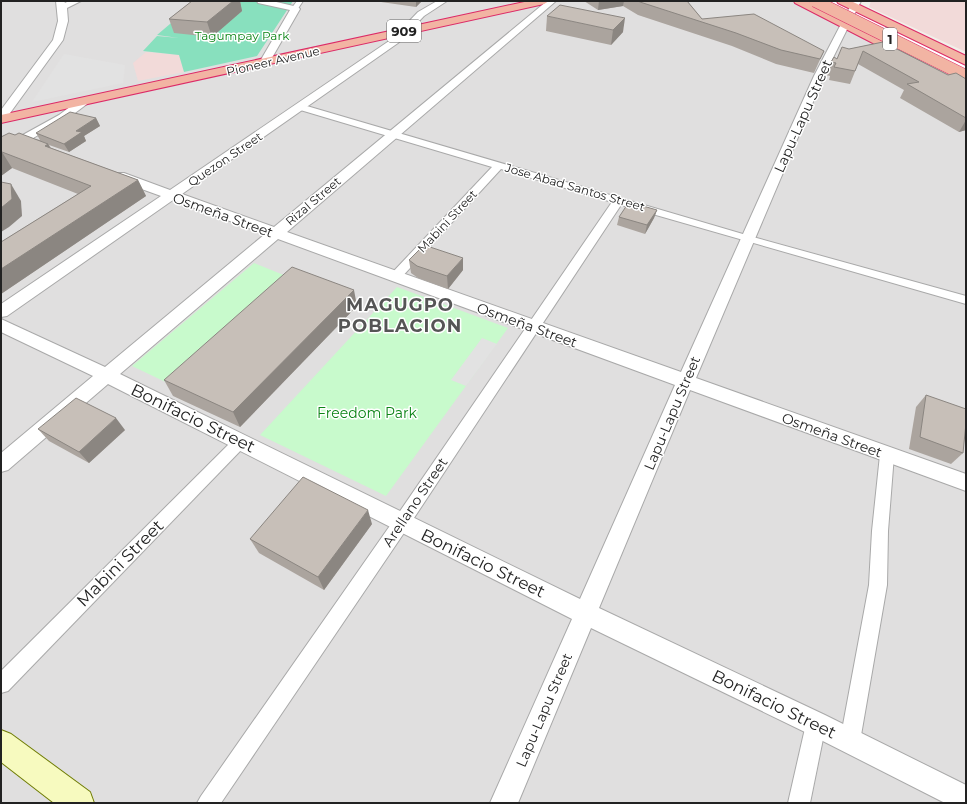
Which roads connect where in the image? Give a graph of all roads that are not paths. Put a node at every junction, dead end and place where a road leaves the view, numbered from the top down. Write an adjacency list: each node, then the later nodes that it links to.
1 (77, 1): 10 (street)
2 (261, 1): 12 (street)
3 (443, 1): 14 (street, Quezon Street)
4 (544, 1): 14 (highway, Pioneer Avenue / 909)
5 (552, 1): 23 (street, Rizal Street)
6 (799, 1): 13 (highway, 1)
7 (815, 1): 18 (highway, 1, bridge)
8 (827, 1): 17 (highway, 1)
9 (842, 1): 11 (highway, 1)
10 (61, 4): 22 (street)
11 (856, 4): 13 (street, Lapu-Lapu Street); 15 (highway, 1)
12 (298, 5): 16 (street)
13 (846, 25): 19 (highway, 1); 30 (street, Lapu-Lapu Street)
14 (414, 26): 16 (highway, Pioneer Avenue / 909); 21 (street, Quezon Street)
15 (966, 61)
16 (264, 63): 20 (highway, Pioneer Avenue / 909)
17 (966, 70)
18 (966, 76)
19 (966, 86)
20 (83, 102): 22 (highway, Pioneer Avenue / 909); 24 (street)
21 (300, 107): 23 (street, Jose Abad Santos Street); 27 (street, Quezon Street)
22 (3, 115)
23 (393, 135): 25 (street, Jose Abad Santos Street); 29 (street, Rizal Street)
24 (1, 152)
25 (499, 166): 28 (street, Jose Abad Santos Street); 31 (street, Mabini Street)
26 (103, 171): 27 (street, Osmeña Street)
27 (170, 196): 29 (street, Osmeña Street); 33 (street, Quezon Street)
28 (619, 200): 30 (street, Jose Abad Santos Street); 35 (street, Arellano Street)
29 (275, 234): 31 (street, Osmeña Street); 36 (street, Rizal Street)
30 (749, 238): 32 (street, Jose Abad Santos Street); 37 (street, Lapu-Lapu Street)
31 (395, 277): 35 (street, Osmeña Street)
32 (966, 300)
33 (1, 312)
34 (1, 325): 36 (street, Bonifacio Street)
35 (533, 327): 37 (street, Osmeña Street); 42 (street, Arellano Street)
36 (106, 375): 38 (street, Bonifacio Street); 40 (street, Rizal Street)
37 (685, 382): 39 (street, Osmeña Street); 43 (street, Lapu-Lapu Street)
38 (240, 442): 42 (street, Bonifacio Street); 44 (street, Mabini Street)
39 (887, 455): 41 (street, Osmeña Street); 46 (street)
40 (1, 464)
41 (966, 483)
42 (402, 522): 43 (street, Bonifacio Street); 50 (street, Arellano Street)
43 (586, 614): 45 (street, Bonifacio Street); 51 (street, Lapu-Lapu Street)
44 (1, 684)
45 (816, 724): 46 (street, Bonifacio Street); 52 (street)
46 (850, 741): 48 (street, Bonifacio Street)
47 (1, 744): 49 (main road)
48 (966, 799)
49 (78, 803)
50 (208, 803)
51 (504, 803)
52 (799, 803)

